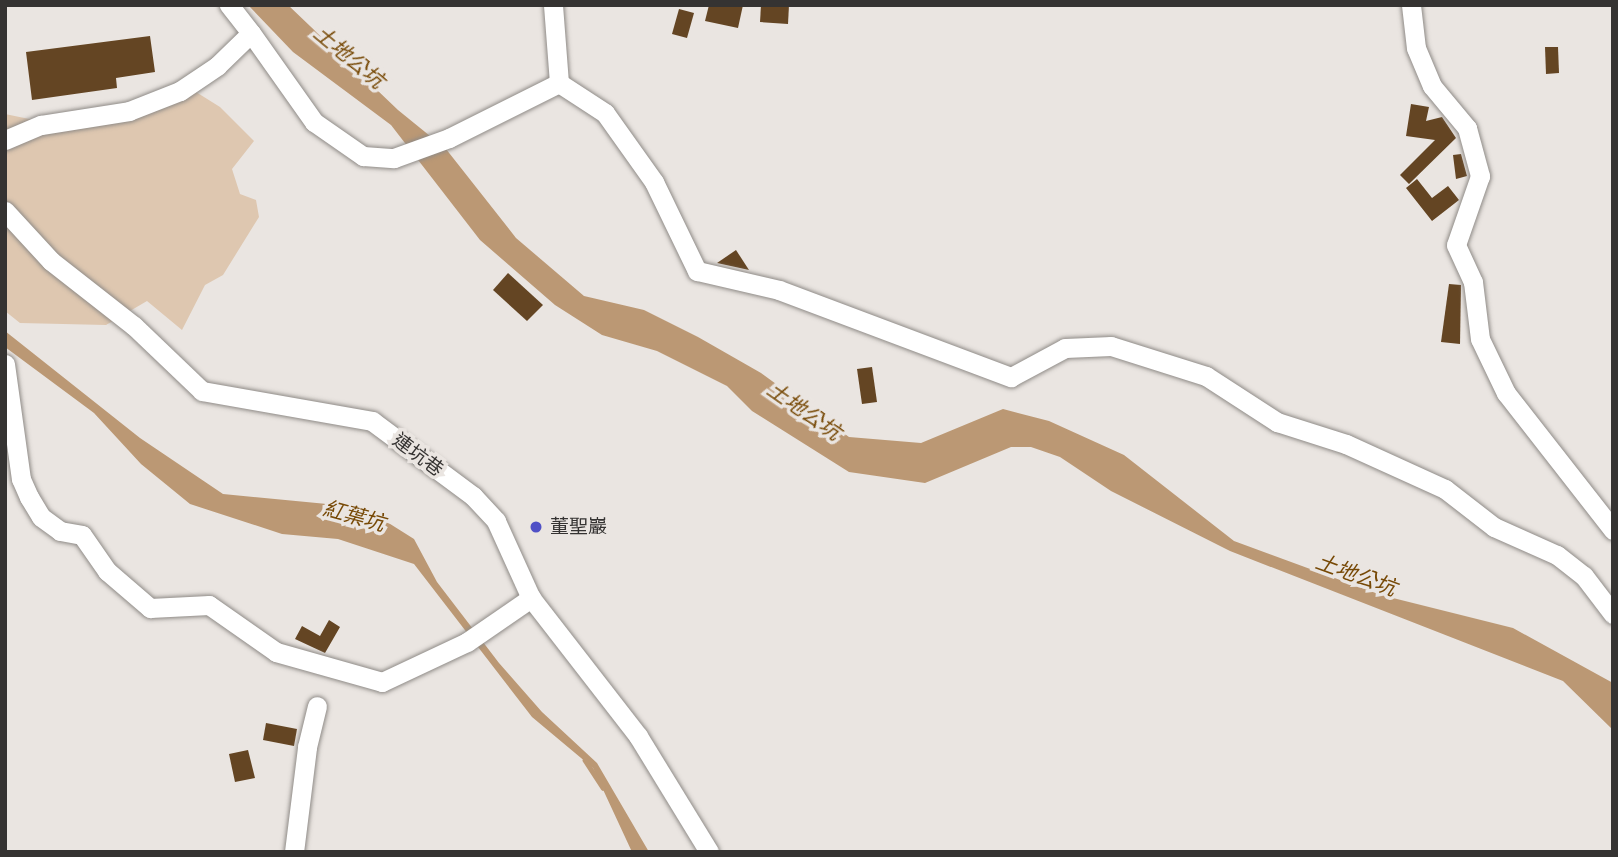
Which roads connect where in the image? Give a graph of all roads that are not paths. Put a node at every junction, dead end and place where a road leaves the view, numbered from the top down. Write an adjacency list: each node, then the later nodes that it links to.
1 (229, 5): 4 (street)
2 (553, 5): 5 (street)
3 (1411, 5): 9 (street)
4 (251, 33): 5 (street); 6 (street)
5 (559, 83): 11 (street)
6 (5, 140)
7 (5, 211): 10 (street, 連坑巷)
8 (5, 364): 10 (street)
9 (1613, 530)
10 (531, 598): 14 (street, 連坑巷)
11 (1613, 614)
12 (317, 706): 13 (street)
13 (294, 852)
14 (709, 852)

